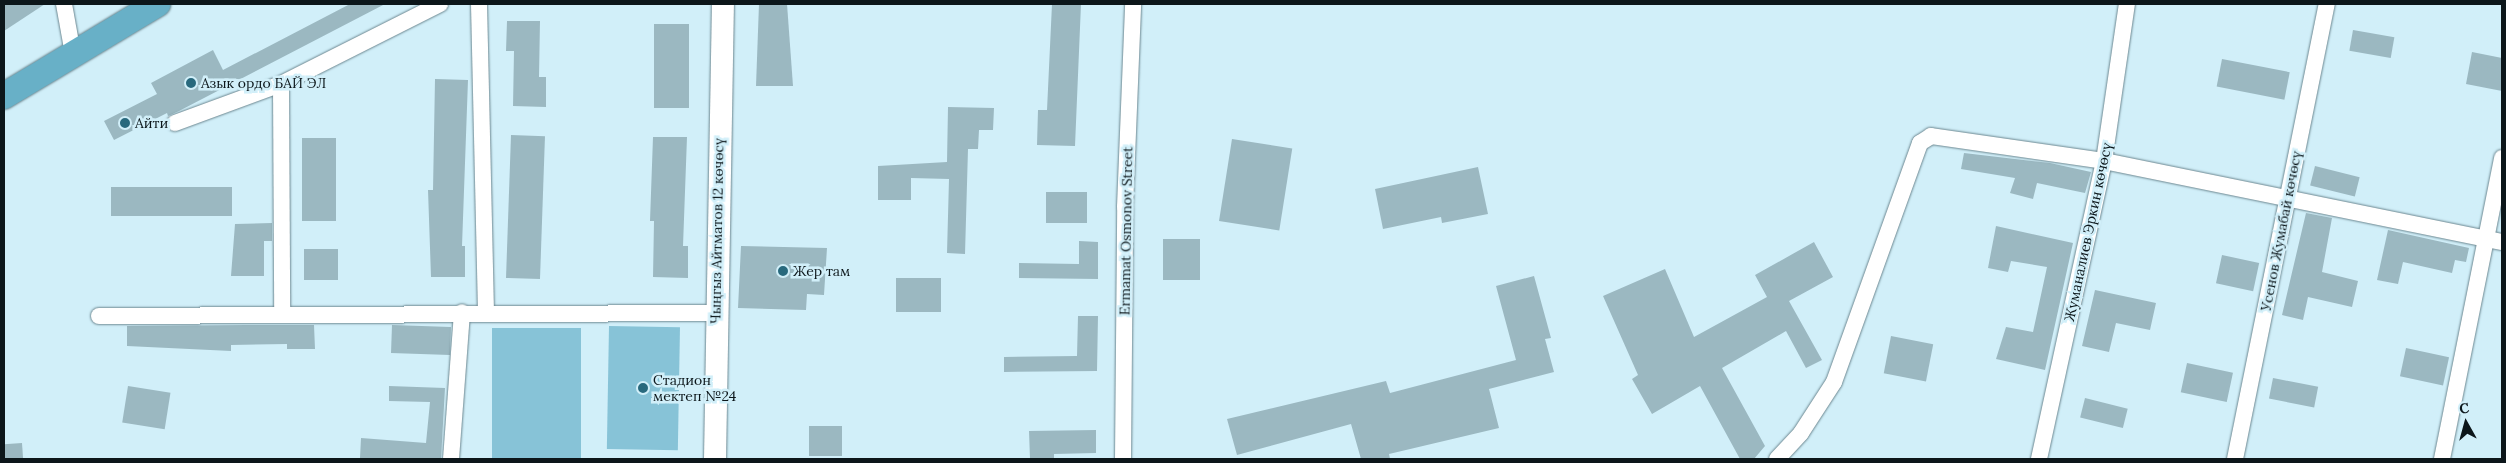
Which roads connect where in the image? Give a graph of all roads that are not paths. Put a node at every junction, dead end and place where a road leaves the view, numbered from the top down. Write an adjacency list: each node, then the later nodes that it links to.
1 (64, 4): 9 (street)
2 (157, 4): 9 (highway)
3 (440, 4): 10 (street)
4 (479, 4): 17 (street)
5 (723, 4): 20 (main road, Чыңгыз Айтматов 12 көчөсү)
6 (1133, 4): 24 (street, Ermamat Osmonov Street)
7 (2127, 4): 14 (street, Жуманалиев Эркин көчөсү)
8 (2327, 4): 15 (street, Усенов Жумабай көчөсү)
9 (73, 54): 11 (highway)
10 (281, 84): 12 (street); 19 (street)
11 (4, 96)
12 (175, 123)
13 (2502, 158): 16 (street)
14 (2104, 160): 15 (street); 25 (street); 26 (street, Жуманалиев Эркин көчөсү)
15 (2288, 197): 16 (street); 27 (street, Усенов Жумабай көчөсү)
16 (2495, 240): 28 (street)
17 (486, 311): 18 (street); 20 (street)
18 (462, 312): 19 (street); 22 (street)
19 (282, 313): 21 (street)
20 (715, 313): 23 (main road, Чыңгыз Айтматов 12 көчөсү)
21 (99, 316)
22 (451, 459)
23 (715, 459)
24 (1123, 459)
25 (1777, 459)
26 (2039, 459)
27 (2235, 459)
28 (2442, 459)

